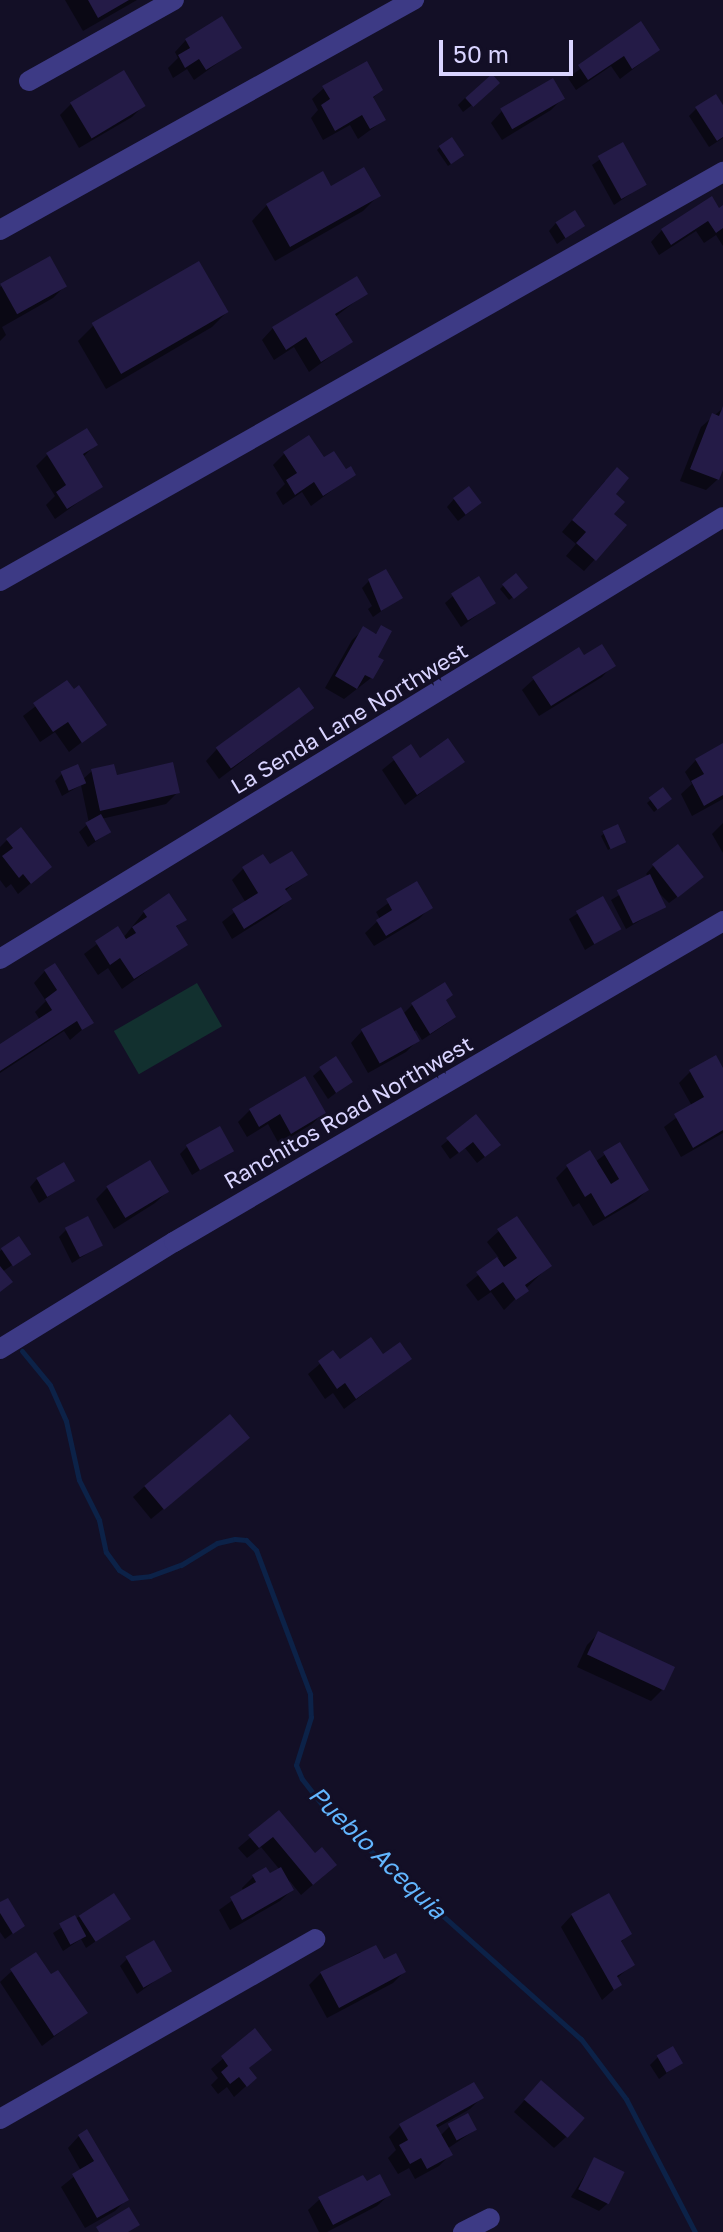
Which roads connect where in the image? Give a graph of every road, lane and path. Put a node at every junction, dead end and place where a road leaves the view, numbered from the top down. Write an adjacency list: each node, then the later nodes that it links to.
1 (174, 0): 3 (street)
2 (414, 0): 5 (street)
3 (29, 81)
4 (723, 172): 7 (street)
5 (0, 230)
6 (723, 517): 9 (street, La Senda Lane Northwest)
7 (0, 581)
8 (723, 921): 10 (street, Ranchitos Road Northwest)
9 (0, 959)
10 (0, 1349)
11 (315, 1939): 12 (street)
12 (0, 2119)
13 (490, 2218): 14 (street)
14 (463, 2232)

